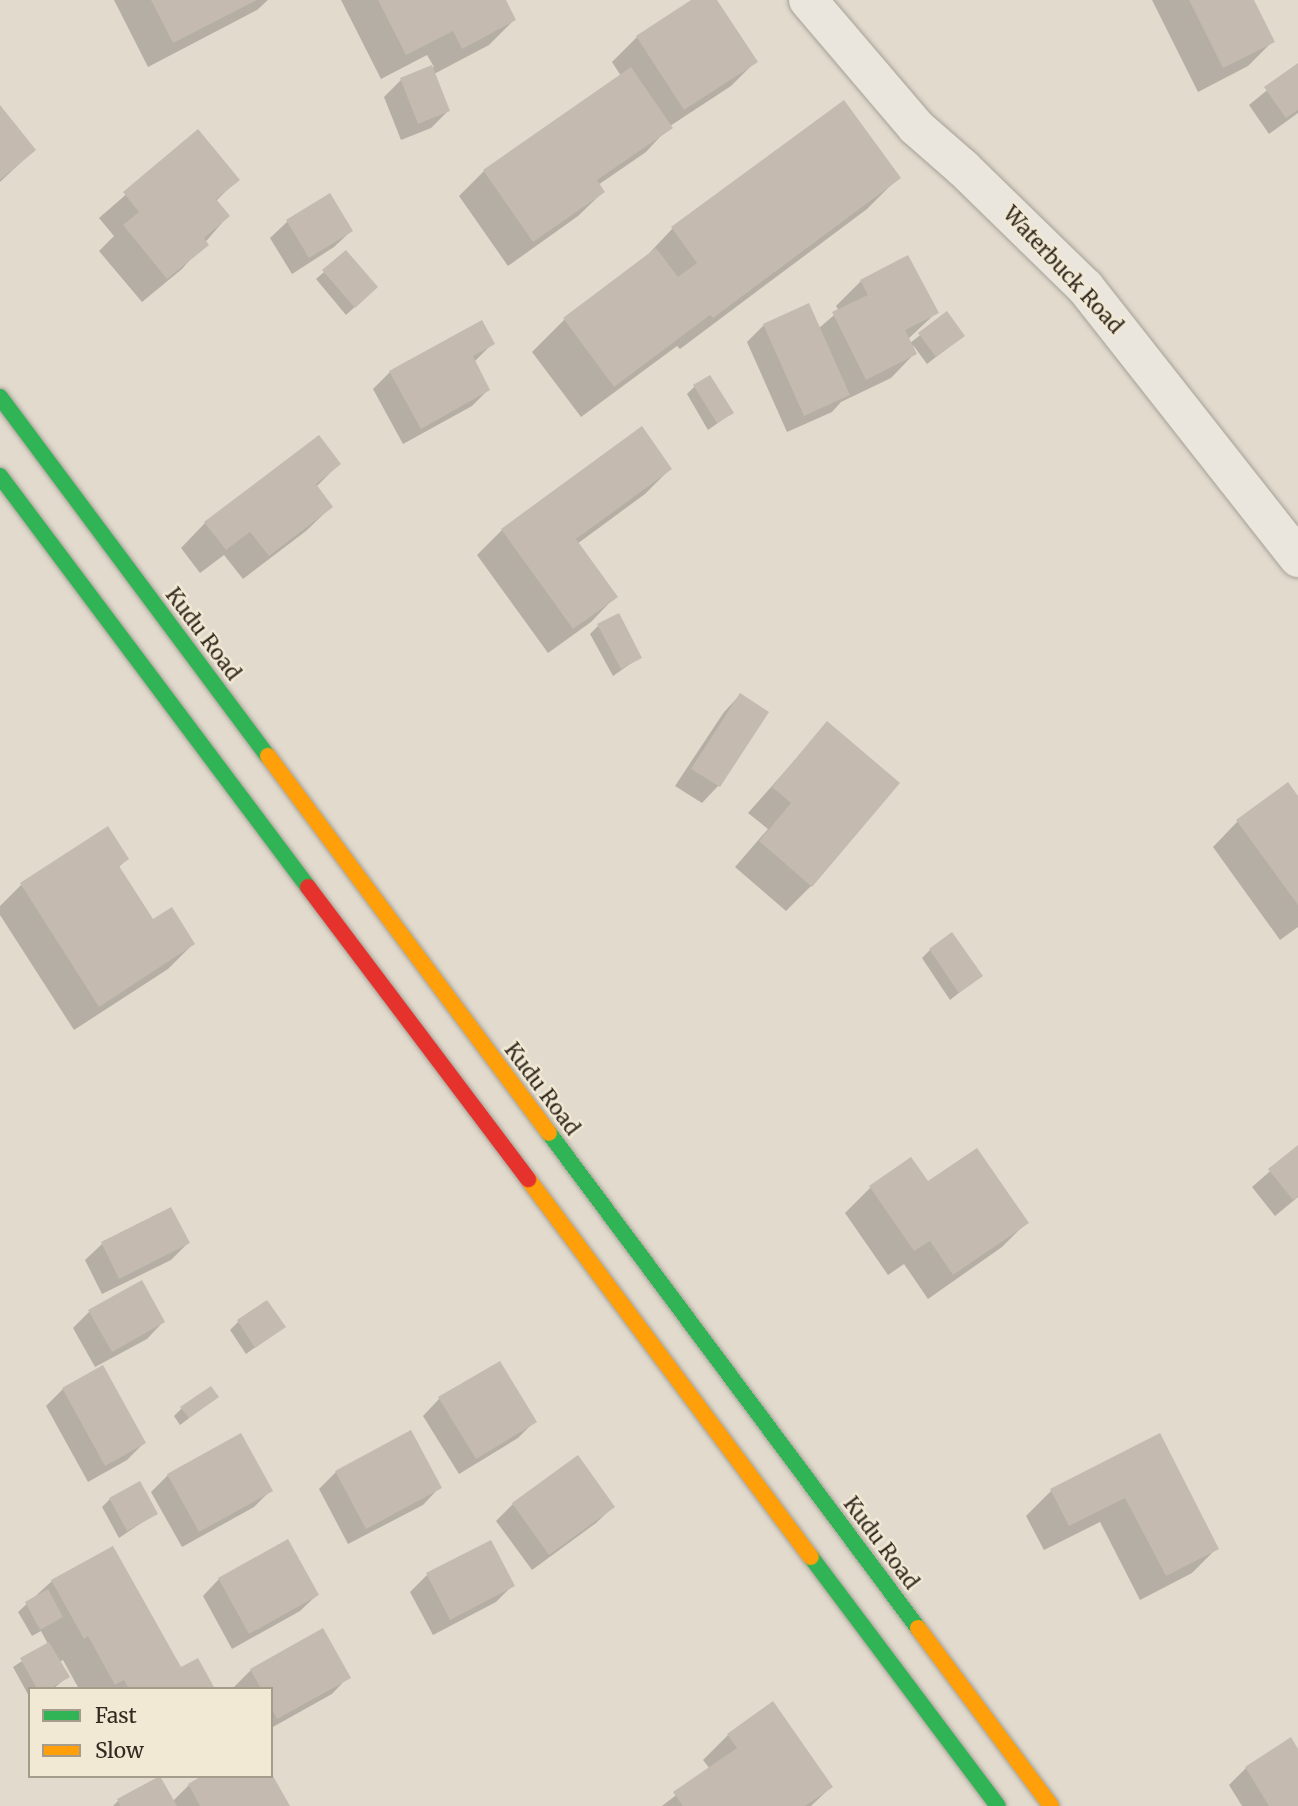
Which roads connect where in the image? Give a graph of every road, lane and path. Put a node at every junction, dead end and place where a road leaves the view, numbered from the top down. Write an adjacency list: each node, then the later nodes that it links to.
1 (808, 0): 4 (street, Waterbuck Road)
2 (0, 397): 6 (main road, Kudu Road)
3 (0, 476): 5 (main road)
4 (1298, 558)
5 (998, 1806)
6 (1051, 1806)

